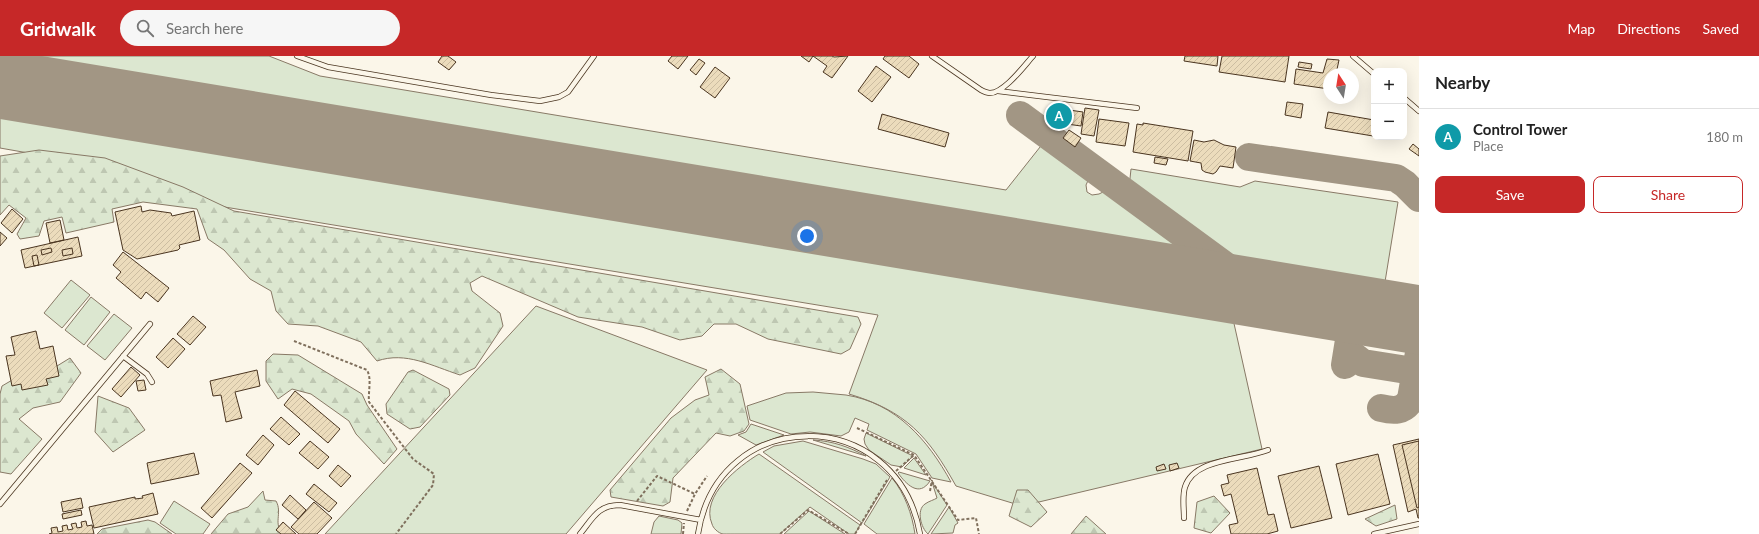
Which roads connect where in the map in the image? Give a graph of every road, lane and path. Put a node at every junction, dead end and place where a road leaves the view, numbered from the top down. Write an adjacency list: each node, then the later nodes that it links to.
1 (297, 56): 2 (lane)
2 (594, 56)
3 (932, 56): 7 (lane)
4 (1033, 56): 7 (lane)
5 (1353, 56): 6 (lane)
6 (1371, 71)
7 (998, 91): 9 (lane)
8 (1407, 101): 10 (lane)
9 (1137, 108)
10 (1419, 111)
11 (150, 324): 13 (lane)
12 (294, 341): 29 (path)
13 (123, 356): 14 (lane); 23 (lane)
14 (152, 382)
15 (857, 428): 17 (path)
16 (1268, 450): 26 (lane)
17 (914, 455): 18 (path); 20 (path)
18 (894, 474): 27 (lane); 35 (path); 36 (lane)
19 (707, 476): 22 (path)
20 (932, 480): 21 (path); 37 (path)
21 (930, 491)
22 (695, 494): 24 (path); 25 (path)
23 (0, 504)
24 (633, 507): 25 (lane); 30 (lane)
25 (684, 517): 27 (lane); 31 (path)
26 (1184, 518)
27 (701, 520): 32 (lane)
28 (1419, 524): 38 (lane)
29 (396, 534)
30 (580, 534)
31 (683, 534)
32 (698, 534)
33 (780, 534): 34 (path)
34 (849, 534)
35 (855, 534)
36 (920, 534)
37 (979, 534)
38 (1374, 534)

